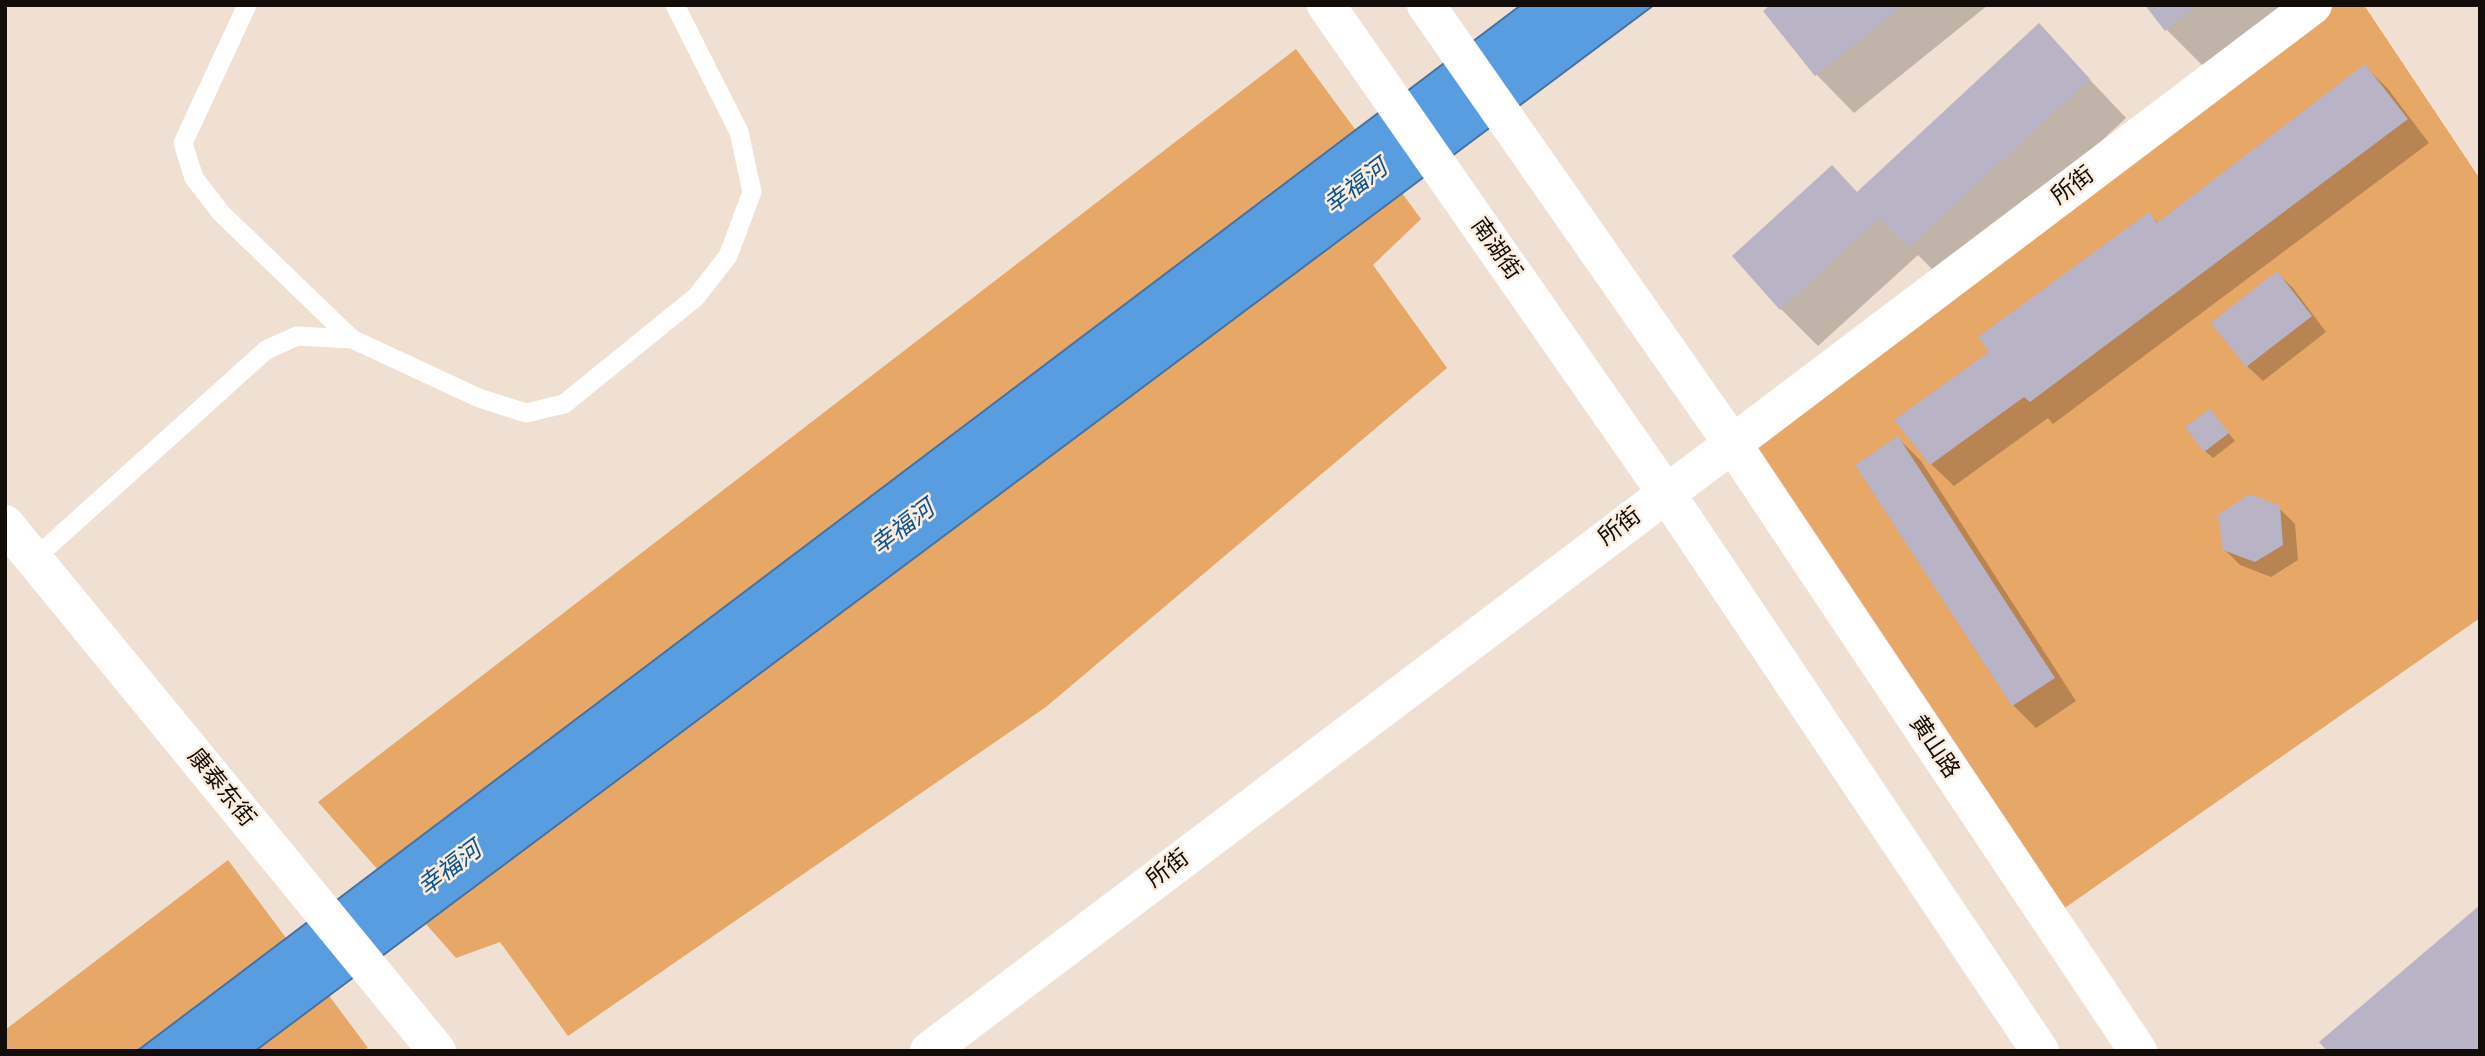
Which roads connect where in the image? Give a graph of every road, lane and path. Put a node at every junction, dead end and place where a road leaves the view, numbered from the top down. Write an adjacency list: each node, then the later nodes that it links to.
1 (247, 5): 6 (lane)
2 (675, 5): 6 (lane)
3 (1426, 5): 7 (main road)
4 (2313, 5): 7 (main road, 所街)
5 (1334, 17): 8 (main road, 南湖街)
6 (352, 339): 10 (lane)
7 (1732, 443): 8 (main road, 所街); 14 (main road, 黄山路)
8 (1667, 493): 12 (main road, 所街); 13 (main road)
9 (5, 524): 10 (main road, 康泰东街)
10 (33, 560): 11 (main road, 康泰东街)
11 (437, 1051)
12 (929, 1051)
13 (2040, 1051)
14 (2138, 1051)

